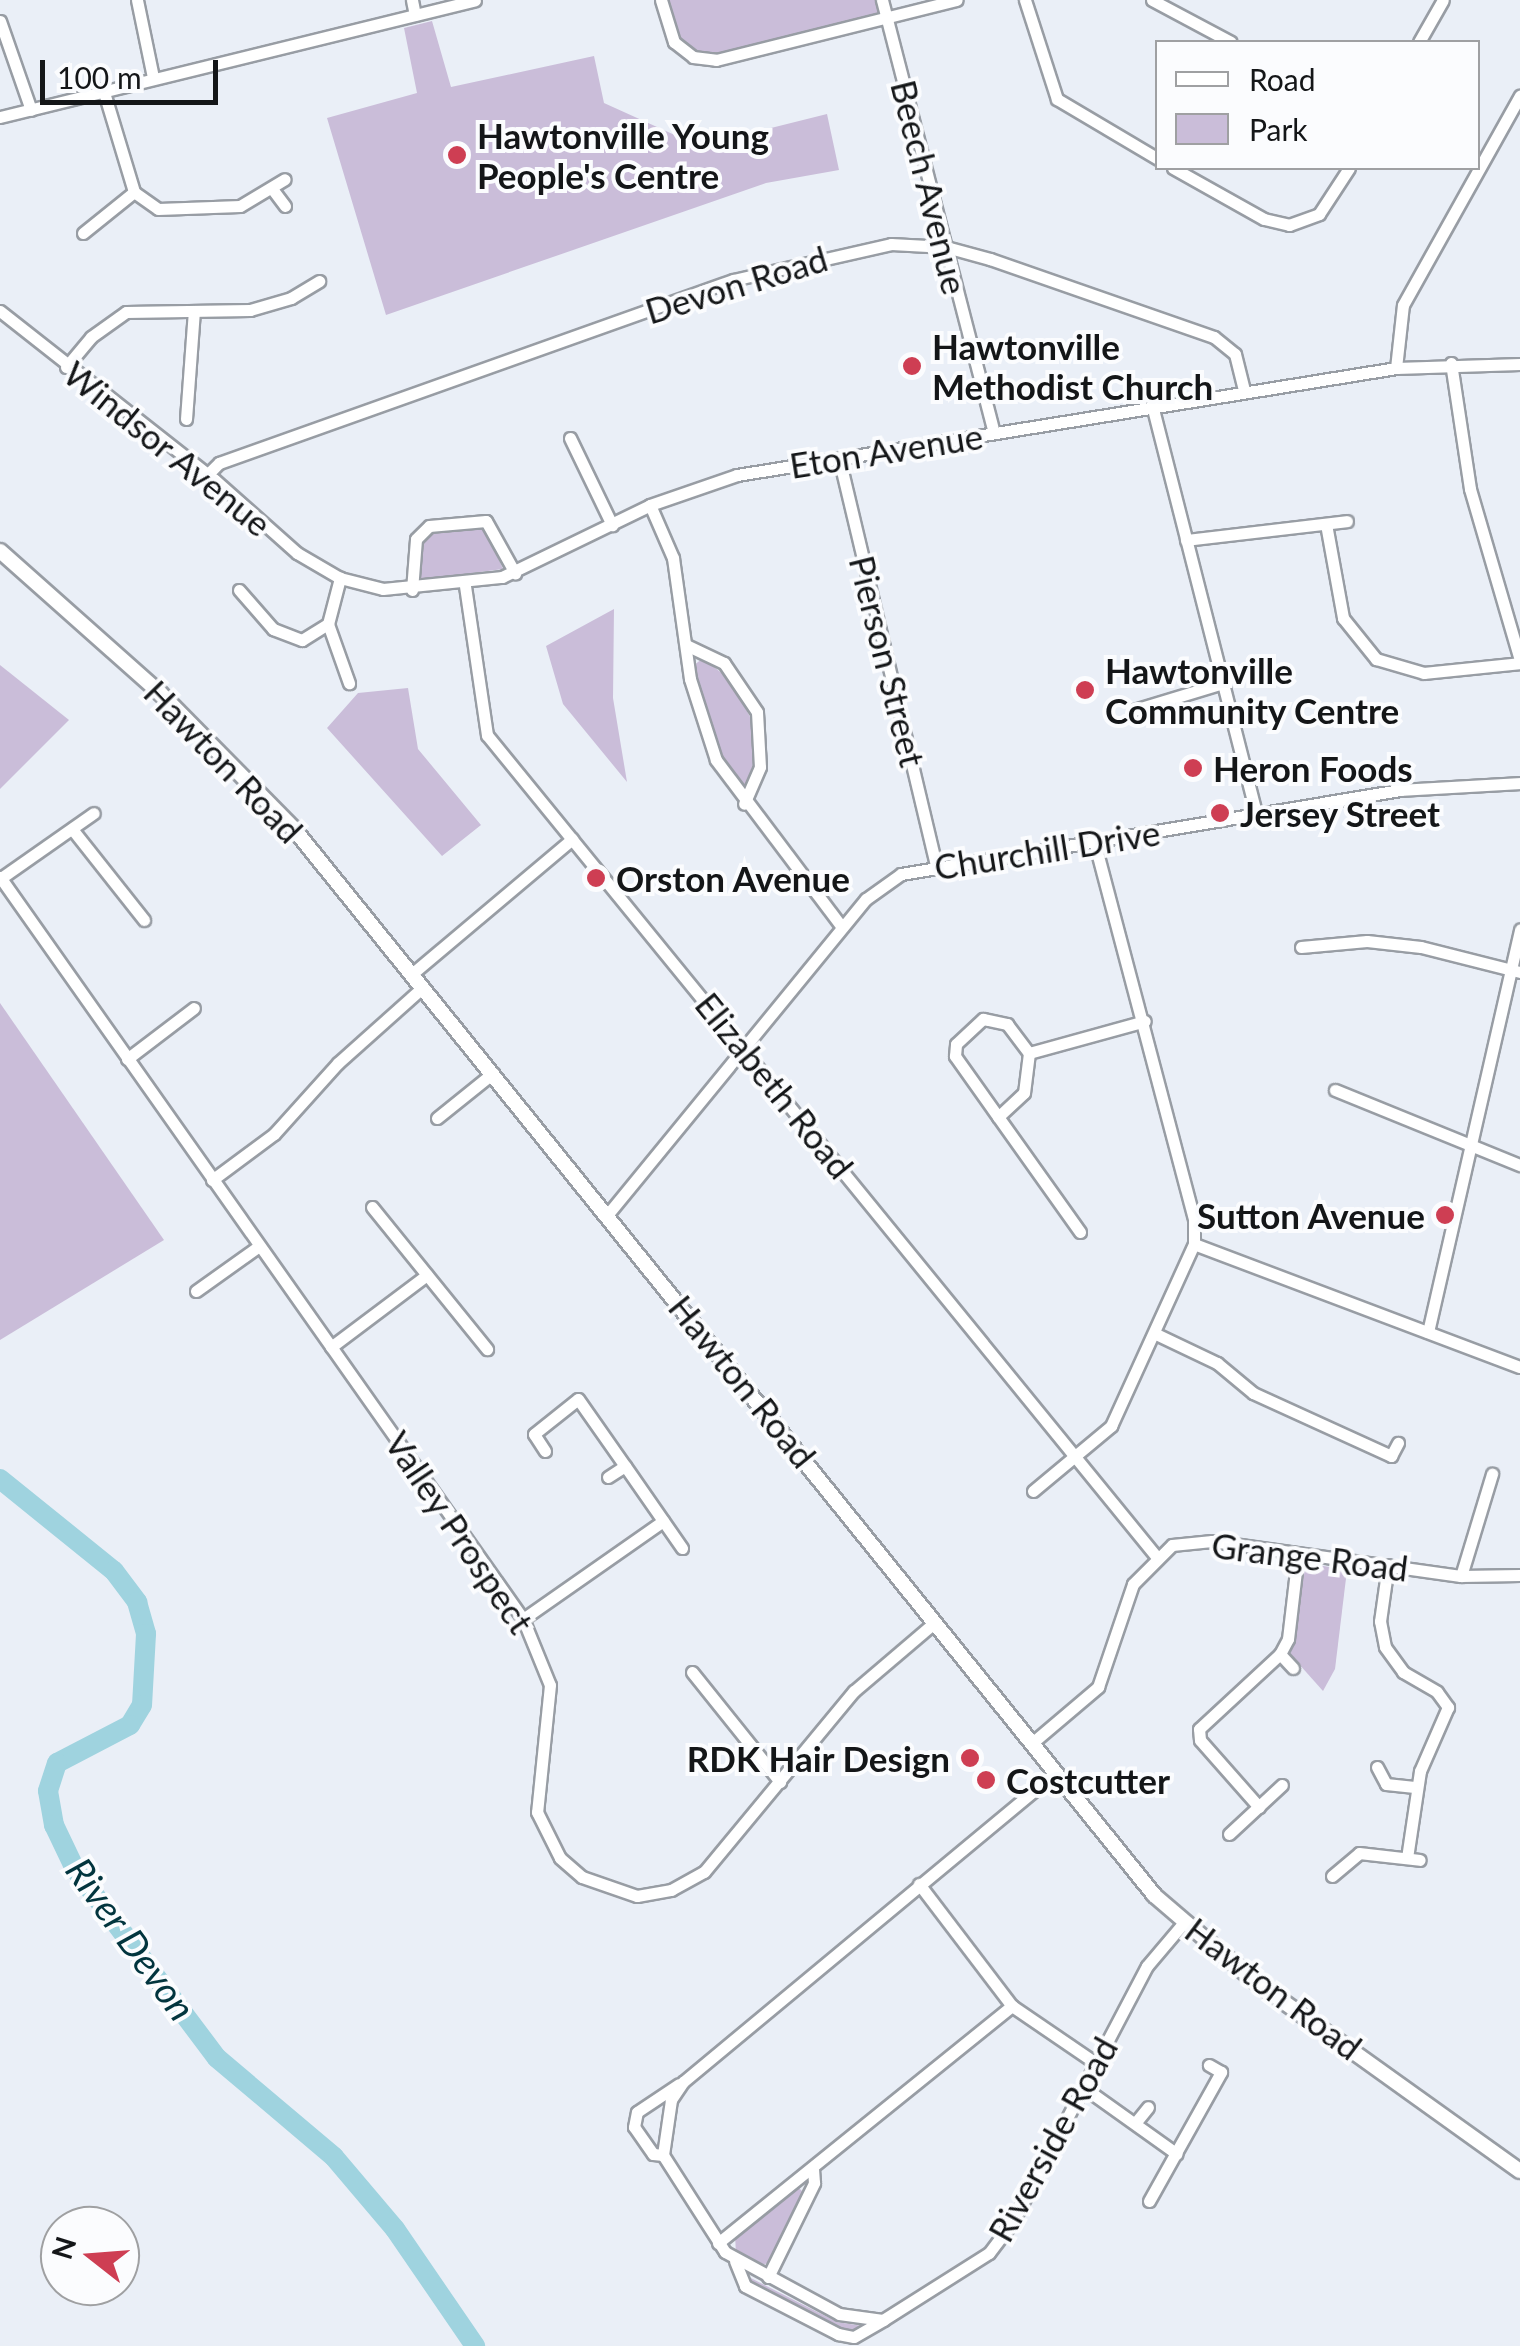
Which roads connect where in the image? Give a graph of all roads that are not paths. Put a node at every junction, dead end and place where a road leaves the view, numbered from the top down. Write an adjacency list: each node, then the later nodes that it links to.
1 (137, 0): 15 (street)
2 (412, 0): 10 (street)
3 (475, 0): 10 (street)
4 (661, 0): 11 (street)
5 (882, 0): 11 (street, Beech Avenue)
6 (957, 0): 11 (street)
7 (1026, 0): 20 (street)
8 (1152, 0): 13 (street)
9 (1443, 0): 14 (street)
10 (415, 15): 15 (street)
11 (887, 18): 30 (street, Beech Avenue)
12 (0, 22): 18 (street)
13 (1227, 40)
14 (1420, 40)
15 (153, 78): 16 (street)
16 (103, 89): 18 (street); 27 (street)
17 (1520, 96): 21 (street)
18 (31, 110): 19 (street)
19 (0, 117)
20 (1155, 157)
21 (1480, 167)
22 (1177, 170): 23 (street)
23 (1349, 170)
24 (1478, 170): 37 (street)
25 (285, 178): 26 (street)
26 (273, 190): 27 (street); 28 (street)
27 (134, 192): 29 (street)
28 (285, 206)
29 (83, 233)
30 (946, 247): 38 (street, Devon Road); 41 (street, Beech Avenue); 44 (street, Devon Road)
31 (319, 281): 33 (street)
32 (0, 311): 36 (street, Windsor Avenue)
33 (194, 311): 36 (street); 40 (street)
34 (1451, 363): 35 (street, Eton Avenue); 37 (street, Eton Avenue); 58 (street)
35 (1520, 364)
36 (66, 367): 44 (street, Windsor Avenue)
37 (1396, 368): 38 (street, Eton Avenue)
38 (1244, 390): 39 (street, Eton Avenue)
39 (1152, 405): 41 (street, Eton Avenue); 49 (street)
40 (186, 419)
41 (994, 432): 43 (street, Eton Avenue)
42 (570, 438): 48 (street)
43 (838, 458): 45 (street, Eton Avenue); 69 (street, Pierson Street)
44 (208, 474): 52 (street, Windsor Avenue)
45 (650, 505): 48 (street, Eton Avenue); 57 (street)
46 (1346, 521): 47 (street)
47 (1326, 524): 49 (street); 58 (street)
48 (612, 526): 51 (street, Eton Avenue)
49 (1186, 540): 60 (street)
50 (0, 552): 76 (street, Hawton Road)
51 (516, 573): 53 (street, Eton Avenue); 55 (street)
52 (340, 578): 55 (street, Eton Avenue); 56 (street)
53 (465, 586): 55 (street, Eton Avenue); 67 (street, Elizabeth Road)
54 (239, 590): 56 (street)
55 (412, 590)
56 (328, 624): 59 (street)
57 (686, 645): 63 (street); 63 (street)
58 (1520, 661)
59 (349, 683)
60 (1224, 683): 61 (street); 65 (street)
61 (1134, 710)
62 (1520, 783): 65 (street, Churchill Drive)
63 (744, 804): 72 (street)
64 (94, 813): 66 (street)
65 (1256, 814): 68 (street, Churchill Drive)
66 (72, 829): 70 (street); 71 (street)
67 (572, 839): 76 (street); 80 (street, Elizabeth Road)
68 (1095, 844): 69 (street, Churchill Drive); 79 (street)
69 (936, 864): 72 (street, Churchill Drive)
70 (0, 878): 82 (street, Valley Prospect)
71 (144, 920)
72 (842, 927): 80 (street, Churchill Drive)
73 (1520, 929): 75 (street)
74 (1301, 947): 75 (street)
75 (1516, 970): 87 (street)
76 (412, 973): 77 (street, Hawton Road)
77 (423, 987): 83 (street, Hawton Road); 89 (street)
78 (194, 1008): 82 (street)
79 (1145, 1021): 81 (street); 93 (street)
80 (744, 1047): 91 (street, Churchill Drive); 104 (street, Elizabeth Road)
81 (1028, 1053): 85 (street); 85 (street)
82 (127, 1059): 89 (street, Valley Prospect)
83 (493, 1072): 86 (street); 91 (street, Hawton Road)
84 (1335, 1090): 87 (street)
85 (998, 1117): 92 (street)
86 (437, 1118)
87 (1472, 1146): 88 (street); 97 (street)
88 (1520, 1164)
89 (212, 1180): 94 (street, Valley Prospect)
90 (372, 1207): 95 (street)
91 (608, 1214): 117 (street, Hawton Road)
92 (1080, 1232)
93 (1194, 1244): 97 (street); 98 (street)
94 (259, 1246): 96 (street); 99 (street, Valley Prospect)
95 (427, 1275): 99 (street); 100 (street)
96 (196, 1290)
97 (1428, 1332): 101 (street)
98 (1156, 1334): 102 (street); 104 (street)
99 (331, 1347): 116 (street, Valley Prospect)
100 (488, 1349)
101 (1520, 1368)
102 (1398, 1444)
103 (544, 1451): 105 (street)
104 (1078, 1456): 108 (street); 111 (street, Elizabeth Road)
105 (624, 1466): 107 (street); 109 (street)
106 (1492, 1474): 115 (street)
107 (608, 1477)
108 (1034, 1491)
109 (662, 1521): 110 (street); 116 (street)
110 (682, 1548)
111 (1155, 1554): 112 (street, Grange Road); 121 (street)
112 (1298, 1554): 113 (street, Grange Road); 118 (street)
113 (1388, 1565): 115 (street, Grange Road); 128 (street)
114 (1520, 1575): 115 (street, Grange Road)
115 (1460, 1576)
116 (523, 1618): 124 (street, Valley Prospect)
117 (935, 1622): 121 (street, Hawton Road); 124 (street, Valley Prospect)
118 (1280, 1654): 119 (street); 129 (street)
119 (1293, 1668)
120 (692, 1672): 124 (street)
121 (1032, 1743): 123 (street, Hawton Road)
122 (1377, 1767): 126 (street)
123 (1054, 1774): 132 (street, Riverside Road); 133 (street, Hawton Road)
124 (780, 1782)
125 (1371, 1784): 126 (street)
126 (1386, 1784): 128 (street)
127 (1282, 1786): 129 (street)
128 (1418, 1787): 131 (street)
129 (1259, 1806): 130 (street)
130 (1229, 1834)
131 (1342, 1877)
132 (919, 1884): 134 (street); 137 (street, Riverside Road)
133 (1184, 1921): 135 (street, Riverside Road); 144 (street, Hawton Road)
134 (1012, 2006): 135 (street); 143 (street)
135 (1094, 2062): 138 (street, Riverside Road)
136 (1209, 2065): 141 (street)
137 (682, 2082): 142 (street); 142 (street, Riverside Road)
138 (1083, 2086): 140 (street); 151 (street, Riverside Road)
139 (1148, 2107): 140 (street)
140 (1136, 2122): 141 (street)
141 (1177, 2154): 146 (street)
142 (664, 2155): 148 (street, Riverside Road)
143 (813, 2168): 148 (street); 150 (street)
144 (1520, 2171)
145 (1144, 2183): 146 (street)
146 (1158, 2190): 147 (street)
147 (1149, 2200)
148 (718, 2243): 149 (street, Riverside Road)
149 (735, 2261): 150 (street, Riverside Road); 151 (street, Riverside Road)
150 (768, 2277): 151 (street, Riverside Road)
151 (882, 2320)

